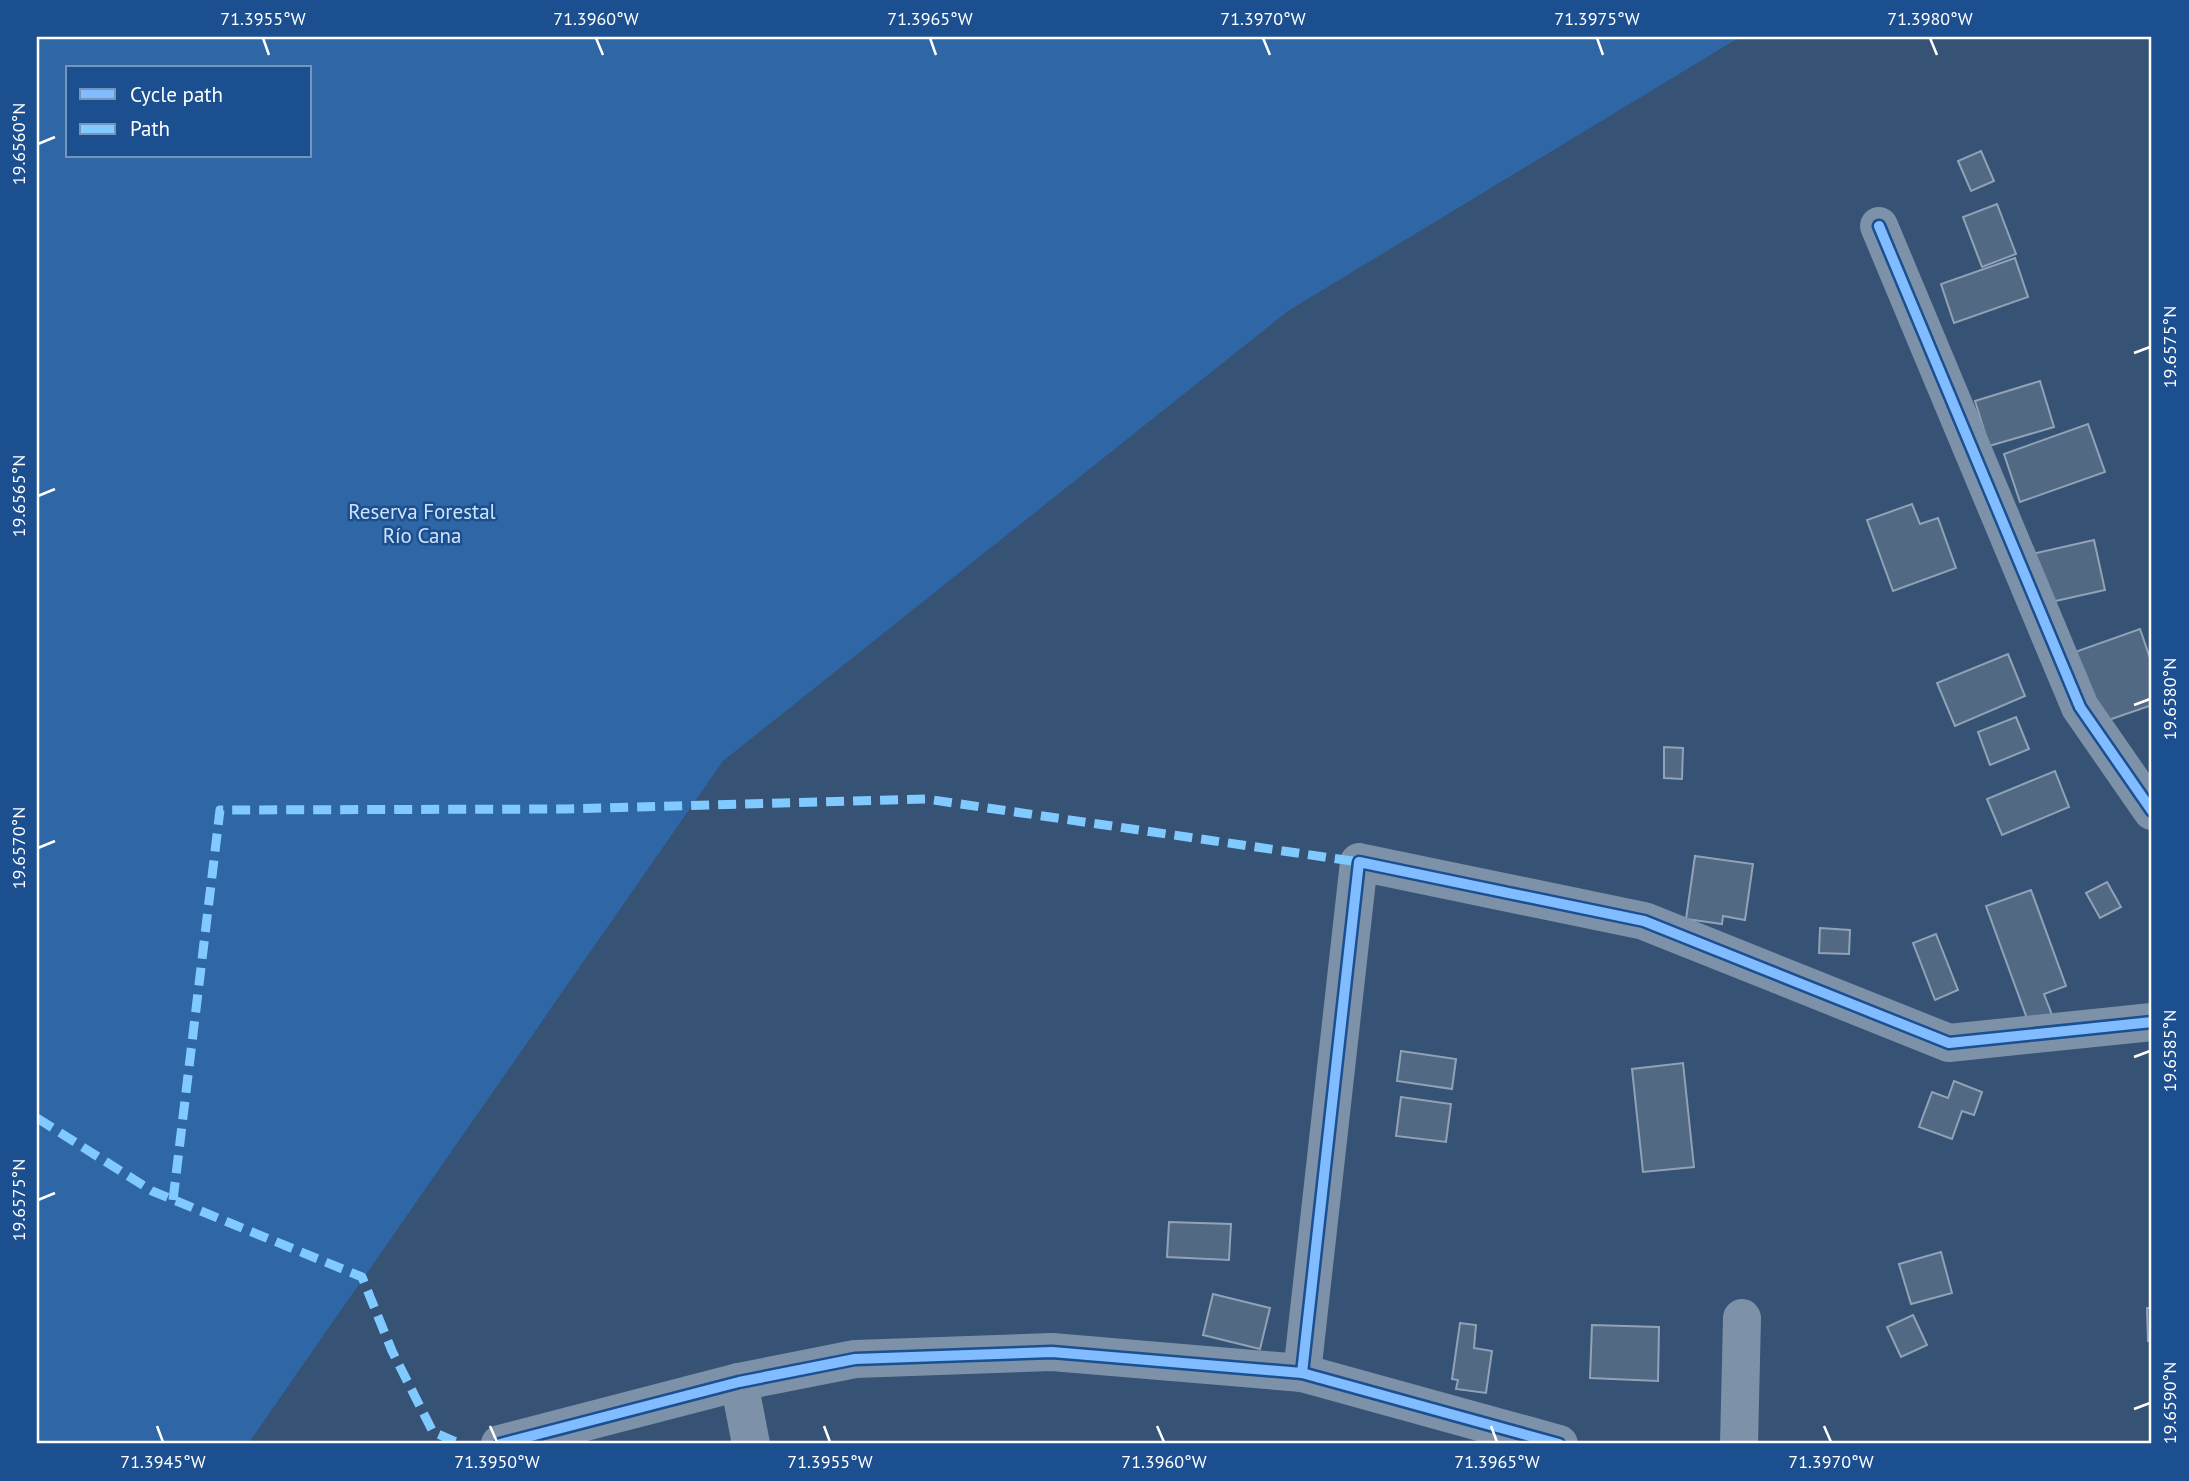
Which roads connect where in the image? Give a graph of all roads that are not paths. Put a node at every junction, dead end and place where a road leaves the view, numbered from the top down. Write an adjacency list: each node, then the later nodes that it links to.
1 (1879, 226): 2 (street)
2 (2152, 811)
3 (2152, 1022): 5 (street)
4 (1742, 1318): 10 (street)
5 (1302, 1373): 6 (street); 9 (street)
6 (739, 1382): 7 (street); 8 (street)
7 (500, 1444)
8 (751, 1444)
9 (1559, 1444)
10 (1739, 1444)

